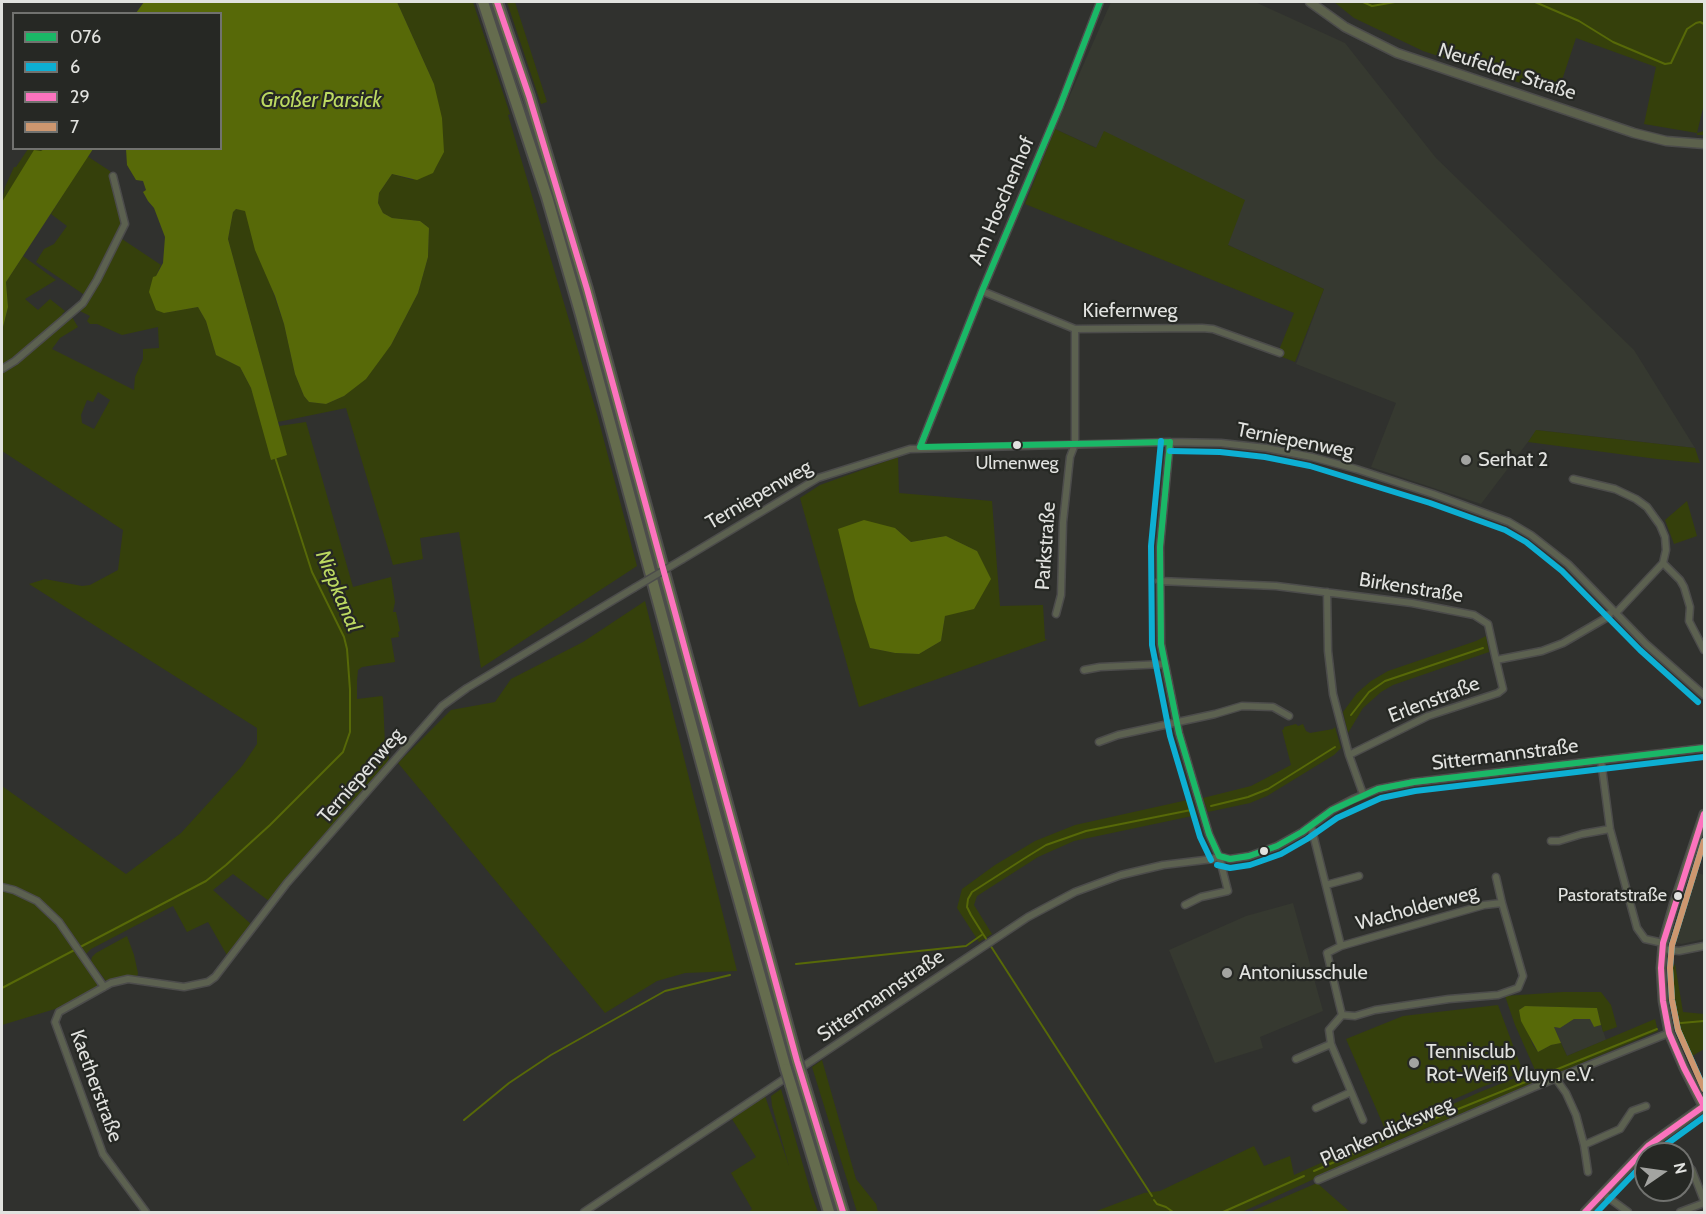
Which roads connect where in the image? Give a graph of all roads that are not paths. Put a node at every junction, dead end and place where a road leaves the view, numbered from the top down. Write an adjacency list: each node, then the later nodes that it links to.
1 (483, 2): 65 (highway, bridge)
2 (497, 2): 66 (highway, bridge)
3 (1100, 2): 7 (street, Am Hoschenhof)
4 (1310, 2): 5 (street, Neufelder Straße)
5 (1704, 144)
6 (114, 176): 10 (street)
7 (982, 291): 8 (street, Kiefernweg); 13 (street, Am Hoschenhof)
8 (1075, 329): 9 (street, Kiefernweg); 12 (street)
9 (1280, 353)
10 (2, 369)
11 (1170, 442): 12 (street, Terniepenweg); 16 (street); 18 (street, Terniepenweg)
12 (1074, 444): 13 (street, Terniepenweg); 19 (street, Parkstraße)
13 (920, 447): 46 (street, Terniepenweg, bridge)
14 (1573, 479): 15 (street)
15 (1663, 563): 18 (street); 20 (street)
16 (1159, 581): 17 (street, Birkenstraße); 22 (street)
17 (1327, 592): 21 (street, Birkenstraße); 29 (street)
18 (1615, 611): 21 (street); 24 (street, Terniepenweg)
19 (1056, 614)
20 (1704, 650)
21 (1496, 660): 29 (street, Erlenstraße)
22 (1164, 664): 23 (street); 26 (street)
23 (1084, 670)
24 (1704, 695)
25 (1289, 716): 26 (street)
26 (1176, 722): 27 (street); 36 (street)
27 (1100, 742)
28 (1704, 748): 30 (street, Sittermannstraße)
29 (1349, 755): 31 (street)
30 (1601, 760): 31 (street, Sittermannstraße); 34 (street)
31 (1363, 794): 33 (street, Sittermannstraße)
32 (1704, 814): 44 (street)
33 (1311, 826): 36 (street, Sittermannstraße); 39 (street)
34 (1610, 829): 35 (street); 44 (street)
35 (1551, 841)
36 (1219, 856): 42 (street); 64 (street, Sittermannstraße)
37 (1359, 876): 39 (street)
38 (1496, 877): 41 (street, Wacholderweg)
39 (1326, 885): 43 (street)
40 (2, 887): 46 (street)
41 (1502, 903): 43 (street, Wacholderweg); 47 (street, Wacholderweg)
42 (1185, 905)
43 (1341, 946): 47 (street)
44 (1663, 946): 45 (street); 48 (street)
45 (1704, 946)
46 (104, 987): 63 (street, Kaetherstraße)
47 (1342, 1015): 49 (street)
48 (1669, 1033): 51 (street, Plankendicksweg); 54 (street)
49 (1331, 1044): 50 (street); 52 (street)
50 (1296, 1059)
51 (1556, 1079): 57 (street); 60 (street, Plankendicksweg)
52 (1351, 1092): 55 (street); 56 (street)
53 (1646, 1106): 57 (street)
54 (1704, 1107): 61 (street)
55 (1316, 1108)
56 (1363, 1120)
57 (1584, 1145): 58 (street)
58 (1588, 1172)
59 (1694, 1175): 62 (street)
60 (1318, 1180)
61 (1602, 1193): 67 (street); 68 (street)
62 (1704, 1202): 69 (street)
63 (146, 1212)
64 (584, 1212)
65 (829, 1212)
66 (843, 1212)
67 (1585, 1212)
68 (1628, 1212)
69 (1680, 1212)

